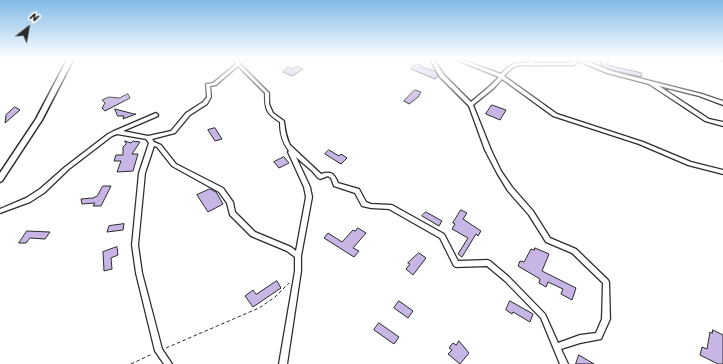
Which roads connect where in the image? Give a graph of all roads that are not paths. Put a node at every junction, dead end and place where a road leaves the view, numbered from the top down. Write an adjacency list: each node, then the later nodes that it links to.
1 (62, 75): 17 (street)
2 (223, 75): 13 (street)
3 (250, 75): 15 (street)
4 (441, 75): 9 (street)
5 (620, 75): 7 (street)
6 (501, 76): 9 (street); 16 (street)
7 (651, 83): 8 (street); 11 (street)
8 (723, 103)
9 (471, 105): 20 (street)
10 (156, 115): 12 (street)
11 (723, 124)
12 (116, 132): 13 (street); 18 (street)
13 (148, 138): 14 (street)
14 (152, 143): 19 (street); 21 (street)
15 (291, 152): 19 (street); 20 (street)
16 (723, 172)
17 (0, 179)
18 (0, 211)
19 (298, 256): 22 (street)
20 (556, 347): 23 (street)
21 (168, 364)
22 (283, 364)
23 (564, 364)

